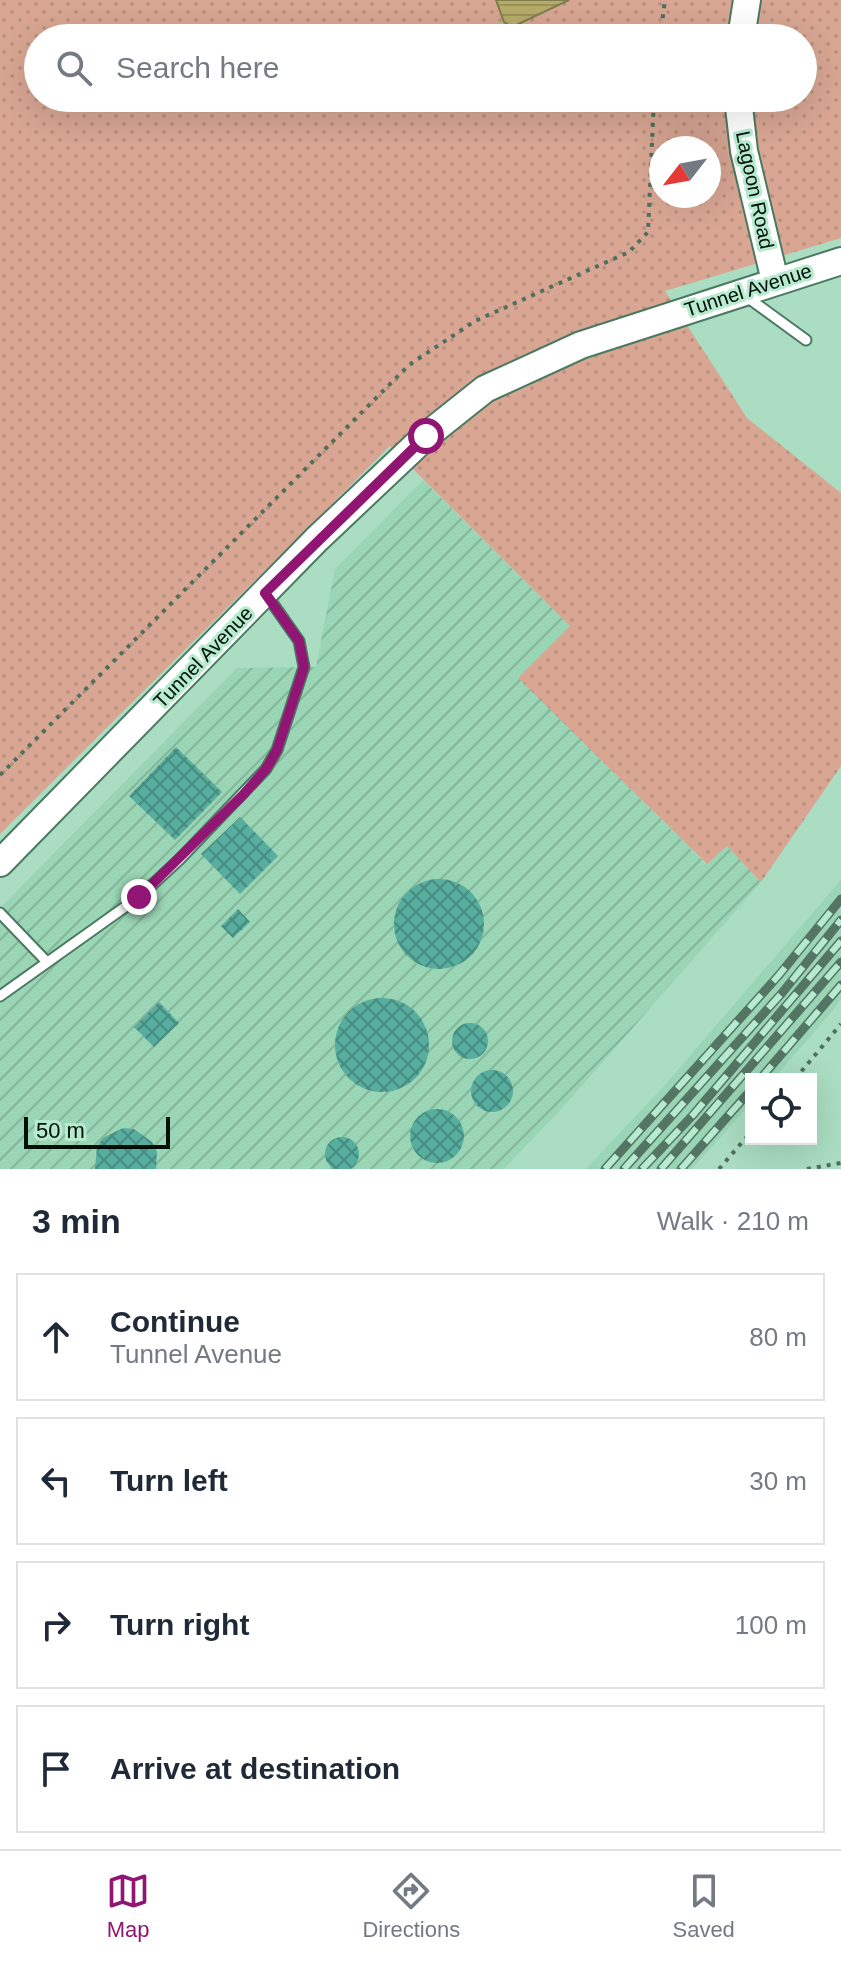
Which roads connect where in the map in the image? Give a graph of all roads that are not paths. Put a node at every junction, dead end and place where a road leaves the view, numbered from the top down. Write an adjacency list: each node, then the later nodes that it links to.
1 (747, 0): 2 (street)
2 (743, 24)
3 (740, 112): 5 (street, Lagoon Road)
4 (841, 261): 5 (street, Tunnel Avenue)
5 (775, 281): 6 (street, Tunnel Avenue)
6 (741, 293): 7 (lane); 8 (street, Tunnel Avenue)
7 (806, 340)
8 (265, 593): 9 (street, Tunnel Avenue); 11 (lane)
9 (0, 863)
10 (0, 913): 11 (lane)
11 (47, 962): 12 (lane)
12 (0, 996)

